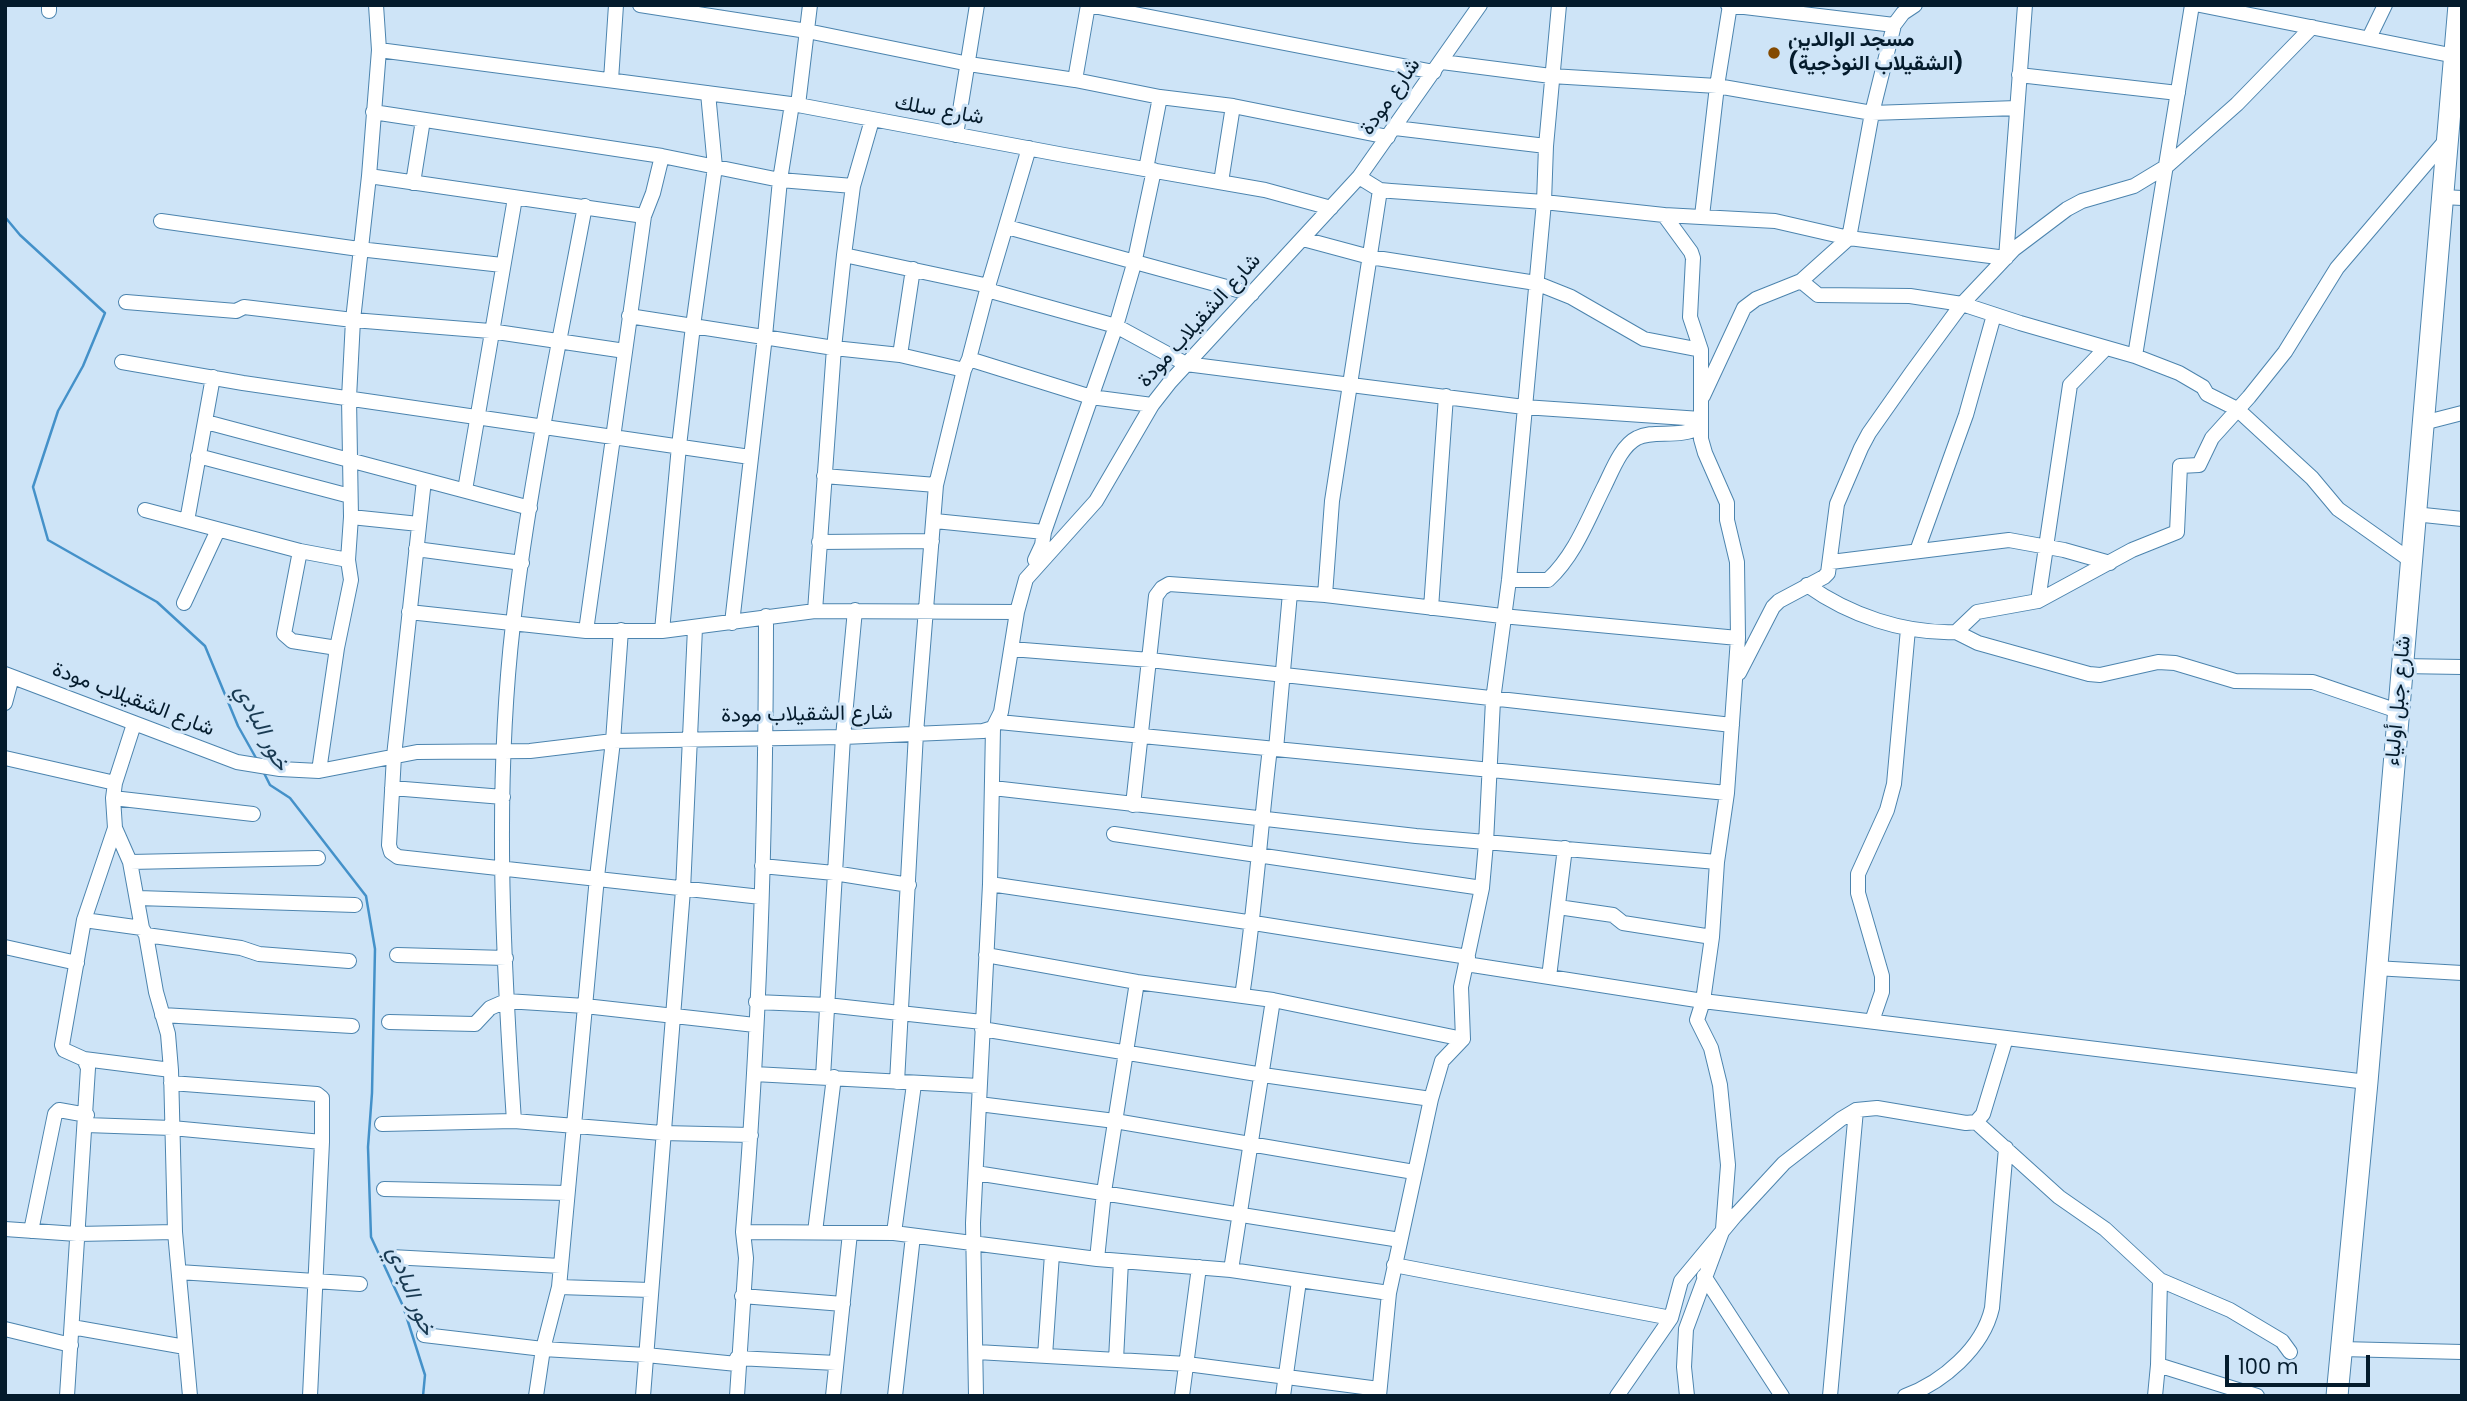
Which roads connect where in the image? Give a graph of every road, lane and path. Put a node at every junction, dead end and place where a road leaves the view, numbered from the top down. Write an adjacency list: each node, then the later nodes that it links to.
1 (376, 5): 22 (street)
2 (616, 5): 28 (street)
3 (639, 5): 20 (street)
4 (810, 5): 20 (street)
5 (977, 5): 24 (street)
6 (1088, 5): 16 (street); 29 (street)
7 (1480, 5): 25 (street, شارع مودة)
8 (1559, 5): 27 (street)
9 (1730, 5): 18 (street); 30 (street)
10 (1915, 5): 18 (street)
11 (2025, 5): 26 (street)
12 (2192, 5): 32 (street)
13 (2200, 5): 17 (street)
14 (2385, 5): 21 (street)
15 (2459, 5): 23 (highway, شارع جبل أولياء)
16 (1121, 8): 25 (street)
17 (2254, 10): 19 (street)
18 (1894, 25): 38 (street)
19 (2312, 27): 21 (street); 47 (street)
20 (807, 31): 24 (street); 34 (street)
21 (2369, 38): 23 (street)
22 (379, 50): 28 (street, شارع سلك); 37 (street)
23 (2455, 56): 43 (highway, شارع جبل أولياء)
24 (969, 64): 29 (street); 42 (street)
25 (1438, 67): 27 (street); 41 (street, شارع مودة)
26 (2019, 75): 32 (street); 36 (street)
27 (1551, 76): 30 (street); 44 (street)
28 (611, 80): 31 (street, شارع سلك)
29 (1076, 80): 33 (street)
30 (1717, 86): 38 (street); 64 (street)
31 (708, 93): 34 (street, شارع سلك); 48 (street)
32 (2178, 93): 47 (street)
33 (1160, 97): 35 (street); 49 (street)
34 (795, 104): 40 (street, شارع سلك); 52 (street)
35 (1233, 106): 41 (street); 53 (street)
36 (2017, 108): 38 (street); 72 (street)
37 (373, 112): 39 (street); 50 (street)
38 (1872, 113): 67 (street)
39 (423, 120): 46 (street); 54 (street)
40 (872, 120): 42 (street, شارع سلك); 55 (street)
41 (1392, 132): 44 (street); 51 (street, شارع مودة)
42 (956, 135): 45 (street, شارع سلك)
43 (2448, 138): 57 (highway, شارع جبل أولياء); 107 (street)
44 (1546, 146): 59 (street)
45 (1029, 148): 49 (street, شارع سلك); 66 (street)
46 (662, 156): 48 (street); 63 (street)
47 (2167, 166): 72 (street); 95 (street)
48 (715, 167): 52 (street); 85 (street)
49 (1150, 170): 53 (street, شارع سلك); 73 (street)
50 (369, 176): 54 (street); 69 (street)
51 (1359, 177): 56 (street); 61 (street, شارع مودة)
52 (780, 180): 55 (street); 88 (street)
53 (1221, 182): 61 (street, شارع سلك)
54 (413, 183): 58 (street)
55 (853, 186): 70 (street)
56 (1380, 190): 59 (street); 71 (street)
57 (2452, 197): 111 (highway, شارع جبل أولياء)
58 (515, 198): 60 (street); 74 (street)
59 (1544, 202): 62 (street); 77 (street)
60 (585, 206): 63 (street); 89 (street)
61 (1331, 208): 68 (street, شارع الشقيلاب مودة)
62 (1664, 215): 64 (street); 92 (street)
63 (644, 216): 83 (street)
64 (1702, 216): 67 (street)
65 (161, 221): 69 (street)
66 (1007, 227): 73 (street); 78 (street)
67 (1849, 238): 72 (street); 76 (street)
68 (1303, 239): 71 (street); 79 (street, شارع الشقيلاب مودة)
69 (359, 249): 74 (street); 84 (street)
70 (844, 255): 75 (street); 90 (street)
71 (1370, 257): 77 (street); 100 (street)
72 (2006, 258): 81 (street)
73 (1135, 264): 79 (street); 86 (street)
74 (502, 265): 87 (street)
75 (913, 269): 78 (street); 94 (street)
76 (1801, 281): 81 (street); 104 (street)
77 (1536, 283): 92 (street); 106 (street)
78 (988, 288): 86 (street); 98 (street)
79 (1252, 294): 97 (street, شارع الشقيلاب مودة)
80 (126, 302): 84 (street)
81 (1962, 304): 82 (street); 142 (street)
82 (1994, 315): 91 (street); 139 (street)
83 (629, 316): 85 (street); 93 (street)
84 (353, 320): 87 (street); 103 (street)
85 (693, 326): 88 (street); 115 (street)
86 (1116, 326): 97 (street); 102 (street)
87 (491, 331): 89 (street); 109 (street)
88 (765, 336): 90 (street); 117 (street)
89 (560, 341): 93 (street); 113 (street)
90 (834, 348): 94 (street); 119 (street)
91 (2106, 348): 95 (street); 136 (street)
92 (1701, 350): 104 (street)
93 (625, 351): 114 (street)
94 (900, 355): 98 (street)
95 (2135, 356): 107 (street)
96 (122, 362): 99 (street)
97 (1186, 364): 100 (street); 105 (street, شارع الشقيلاب مودة)
98 (967, 365): 102 (street); 121 (street)
99 (212, 377): 103 (street); 110 (street)
100 (1350, 384): 101 (street); 149 (street)
101 (1446, 396): 106 (street); 152 (street)
102 (1091, 397): 105 (street); 133 (street)
103 (349, 398): 109 (street); 118 (street)
104 (1701, 401): 112 (street)
105 (1152, 405): 145 (street, شارع الشقيلاب مودة)
106 (1524, 407): 112 (street); 146 (street)
107 (2237, 409): 141 (street); 144 (street)
108 (2462, 413): 111 (street)
109 (478, 416): 113 (street); 122 (street)
110 (206, 422): 116 (street); 118 (street)
111 (2423, 422): 126 (highway, شارع جبل أولياء)
112 (1701, 423): 146 (street); 168 (street)
113 (544, 427): 114 (street); 124 (street)
114 (612, 437): 115 (street); 165 (street)
115 (679, 446): 117 (street); 166 (street)
116 (198, 456): 123 (street); 129 (street)
117 (750, 457): 160 (street)
118 (349, 460): 120 (street); 123 (street)
119 (824, 477): 121 (street); 135 (street)
120 (424, 480): 122 (street); 131 (street)
121 (936, 485): 130 (street)
122 (465, 490): 124 (street)
123 (351, 496): 127 (street)
124 (530, 508): 143 (street)
125 (145, 510): 129 (street)
126 (2414, 514): 128 (street); 141 (highway, شارع جبل أولياء)
127 (351, 517): 131 (street); 140 (street)
128 (2462, 519)
129 (187, 521): 132 (street)
130 (935, 521): 133 (street); 134 (street)
131 (419, 524): 137 (street)
132 (218, 530): 138 (street); 151 (street)
133 (1044, 532): 145 (street)
134 (932, 541): 135 (street); 154 (street)
135 (819, 542): 155 (street)
136 (2046, 546): 139 (street); 144 (street); 150 (street)
137 (416, 549): 143 (street); 156 (street)
138 (300, 551): 140 (street); 169 (street)
139 (1917, 551): 142 (street)
140 (348, 560): 169 (street)
141 (2410, 560): 172 (highway, شارع جبل أولياء)
142 (1831, 562): 147 (street)
143 (522, 563): 161 (street)
144 (2110, 563): 150 (street)
145 (1031, 572): 157 (street, شارع الشقيلاب مودة)
146 (1509, 580): 159 (street)
147 (1807, 585): 163 (street); 176 (street)
148 (1290, 593): 149 (street); 171 (street); 174 (street)
149 (1325, 595): 152 (street)
150 (2038, 601): 167 (street)
151 (184, 603)
152 (1431, 608): 159 (street)
153 (855, 610): 154 (street); 155 (street); 186 (street)
154 (925, 610): 157 (street); 183 (street)
155 (815, 611): 158 (street)
156 (409, 612): 161 (street); 191 (street)
157 (1017, 612): 170 (street, شارع الشقيلاب مودة)
158 (765, 616): 160 (street); 185 (street)
159 (1502, 616): 168 (street); 177 (street)
160 (732, 622): 162 (street)
161 (513, 625): 165 (street); 190 (street)
162 (695, 628): 166 (street); 187 (street)
163 (1908, 629): 167 (street); 250 (street)
164 (621, 630): 165 (street); 166 (street); 188 (street)
165 (586, 631)
166 (662, 631)
167 (1956, 632): 179 (street)
168 (1738, 638): 176 (street)
169 (337, 648): 194 (street)
170 (1011, 649): 171 (street); 181 (street, شارع الشقيلاب مودة)
171 (1150, 660): 174 (street); 184 (street)
172 (2401, 666): 173 (street); 179 (highway, شارع جبل أولياء)
173 (2462, 667)
174 (1283, 674): 177 (street); 189 (street)
175 (8, 675): 178 (street); 180 (street, شارع الشقيلاب مودة)
176 (1736, 679): 182 (street)
177 (1493, 699): 182 (street); 193 (street)
178 (5, 703)
179 (2398, 711): 235 (highway, شارع جبل أولياء)
180 (134, 723): 194 (street, شارع الشقيلاب مودة); 195 (street)
181 (996, 725): 183 (street, شارع الشقيلاب مودة); 184 (street); 197 (street)
182 (1732, 725): 198 (street)
183 (916, 733): 186 (street, شارع الشقيلاب مودة); 217 (street)
184 (1140, 736): 189 (street); 201 (street)
185 (766, 737): 186 (street, شارع الشقيلاب مودة); 187 (street, شارع الشقيلاب مودة); 212 (street)
186 (843, 737): 214 (street)
187 (692, 738): 188 (street, شارع الشقيلاب مودة); 219 (street)
188 (613, 741): 190 (street, شارع الشقيلاب مودة); 215 (street)
189 (1273, 748): 193 (street); 203 (street)
190 (504, 752): 191 (street, شارع الشقيلاب مودة); 199 (street)
191 (394, 756): 194 (street, شارع الشقيلاب مودة); 196 (street)
192 (5, 758): 195 (street)
193 (1490, 769): 198 (street); 206 (street)
194 (319, 771)
195 (115, 783): 200 (street)
196 (392, 788): 199 (street); 213 (street)
197 (993, 788): 201 (street); 216 (street)
198 (1727, 793): 211 (street)
199 (503, 797): 213 (street)
200 (113, 798): 202 (street); 204 (street)
201 (1133, 805): 203 (street)
202 (253, 814)
203 (1261, 819): 206 (street); 208 (street)
204 (115, 828): 210 (street); 224 (street)
205 (1114, 834): 208 (street)
206 (1486, 842): 207 (street); 218 (street)
207 (1565, 848): 211 (street); 223 (street)
208 (1258, 856): 218 (street); 225 (street)
209 (318, 858): 210 (street)
210 (130, 862): 221 (street)
211 (1717, 862): 227 (street)
212 (762, 866): 214 (street); 220 (street)
213 (502, 867): 215 (street); 231 (street)
214 (834, 873): 217 (street); 244 (street)
215 (597, 877): 219 (street); 245 (street)
216 (990, 884): 225 (street); 230 (street)
217 (909, 885): 246 (street)
218 (1482, 888): 233 (street)
219 (683, 890): 220 (street); 248 (street)
220 (761, 897): 243 (street)
221 (138, 898): 222 (street); 226 (street)
222 (355, 905)
223 (1558, 907): 227 (street); 237 (street)
224 (84, 920): 226 (street); 234 (street)
225 (1254, 923): 233 (street); 239 (street)
226 (144, 931): 232 (street); 247 (street)
227 (1712, 937): 242 (street)
228 (5, 947): 234 (street)
229 (397, 955): 231 (street)
230 (986, 955): 238 (street); 252 (street)
231 (506, 958): 241 (street)
232 (349, 961)
233 (1467, 961): 237 (street); 255 (street)
234 (78, 963): 257 (street)
235 (2375, 968): 236 (street); 263 (highway, شارع جبل أولياء)
236 (2462, 973)
237 (1549, 977): 242 (street)
238 (1137, 982): 239 (street); 256 (street)
239 (1242, 996): 240 (street)
240 (1273, 1000): 255 (street); 259 (street)
241 (506, 1001): 245 (street); 249 (street); 270 (street)
242 (1703, 1001): 250 (street); 288 (street)
243 (756, 1002): 244 (street); 251 (street)
244 (827, 1005): 246 (street); 261 (street)
245 (585, 1006): 248 (street); 274 (street)
246 (900, 1013): 252 (street); 262 (street)
247 (162, 1015): 253 (street); 260 (street)
248 (673, 1016): 251 (street); 276 (street)
249 (389, 1021)
250 (1872, 1021): 254 (street)
251 (755, 1025): 258 (street)
252 (982, 1025): 256 (street); 265 (street)
253 (352, 1026)
254 (2006, 1038): 263 (street); 272 (street)
255 (1463, 1039): 266 (street)
256 (1127, 1053): 259 (street); 271 (street)
257 (84, 1059): 260 (street); 269 (street)
258 (754, 1074): 261 (street); 277 (street)
259 (1263, 1075): 266 (street); 279 (street)
260 (171, 1076): 275 (street); 278 (street)
261 (828, 1077): 262 (street); 292 (street)
262 (897, 1082): 264 (street)
263 (2367, 1082): 325 (highway, شارع جبل أولياء)
264 (914, 1084): 265 (street); 294 (street)
265 (979, 1086): 267 (street)
266 (1431, 1099): 281 (street)
267 (979, 1104): 271 (street); 282 (street)
268 (1856, 1110): 272 (street); 288 (street); 352 (street)
269 (86, 1120): 275 (street); 289 (street); 295 (street)
270 (513, 1121): 273 (street); 274 (street)
271 (1115, 1121): 279 (street); 284 (street)
272 (1976, 1122): 280 (street)
273 (383, 1124)
274 (574, 1125): 276 (street); 285 (street)
275 (172, 1128): 278 (street); 290 (street)
276 (662, 1133): 277 (street); 314 (street)
277 (751, 1135): 291 (street)
278 (322, 1142): 309 (street)
279 (1251, 1144): 281 (street); 286 (street)
280 (2006, 1149): 310 (street); 353 (street)
281 (1414, 1172): 297 (street)
282 (976, 1173): 284 (street); 298 (street)
283 (384, 1189): 285 (street)
284 (1104, 1192): 286 (street); 301 (street)
285 (567, 1193): 304 (street)
286 (1239, 1213): 297 (street); 306 (street)
287 (5, 1229): 289 (street)
288 (1723, 1229): 308 (street); 318 (street)
289 (31, 1231): 295 (street)
290 (175, 1232): 295 (street); 307 (street)
291 (743, 1232): 292 (street); 316 (street)
292 (815, 1232): 293 (street)
293 (850, 1233): 294 (street); 317 (street)
294 (894, 1233): 296 (street)
295 (77, 1234): 319 (street)
296 (913, 1236): 298 (street); 345 (street)
297 (1400, 1240): 303 (street)
298 (975, 1243): 299 (street); 326 (street)
299 (1052, 1254): 301 (street); 330 (street)
300 (391, 1258): 304 (street)
301 (1097, 1259): 302 (street)
302 (1121, 1261): 305 (street); 331 (street)
303 (1394, 1265): 315 (street); 318 (street)
304 (561, 1266): 313 (street)
305 (1199, 1268): 306 (street); 334 (street)
306 (1231, 1270): 311 (street)
307 (179, 1272): 309 (street); 323 (street)
308 (1704, 1276): 350 (street); 351 (street)
309 (316, 1280): 312 (street); 340 (street)
310 (2160, 1280): 327 (street); 335 (street)
311 (1299, 1281): 315 (street); 336 (street)
312 (360, 1284)
313 (559, 1287): 314 (street); 324 (street)
314 (650, 1290): 329 (street)
315 (1389, 1293): 337 (street)
316 (742, 1296): 317 (street); 332 (street)
317 (843, 1304): 333 (street)
318 (1671, 1318): 349 (street)
319 (72, 1327): 322 (street); 323 (street)
320 (5, 1329): 322 (street)
321 (424, 1335): 324 (street)
322 (71, 1345): 338 (street)
323 (185, 1347): 339 (street)
324 (543, 1349): 329 (street); 341 (street)
325 (2342, 1349): 328 (street); 356 (highway, شارع جبل أولياء)
326 (977, 1352): 330 (street); 346 (street)
327 (2290, 1352)
328 (2462, 1352)
329 (646, 1355): 332 (street); 342 (street)
330 (1045, 1356): 331 (street)
331 (1116, 1360): 334 (street)
332 (737, 1361): 333 (street); 343 (street)
333 (836, 1363): 344 (street)
334 (1186, 1364): 336 (street); 347 (street)
335 (2158, 1365): 354 (street); 355 (street)
336 (1285, 1377): 337 (street); 348 (street)
337 (1379, 1392)
338 (67, 1396)
339 (190, 1396)
340 (310, 1396)
341 (536, 1396)
342 (643, 1396)
343 (737, 1396)
344 (833, 1396)
345 (895, 1396)
346 (976, 1396)
347 (1182, 1396)
348 (1283, 1396)
349 (1617, 1396)
350 (1687, 1396)
351 (1782, 1396)
352 (1830, 1396)
353 (1905, 1396)
354 (2155, 1396)
355 (2257, 1396)
356 (2337, 1396)

